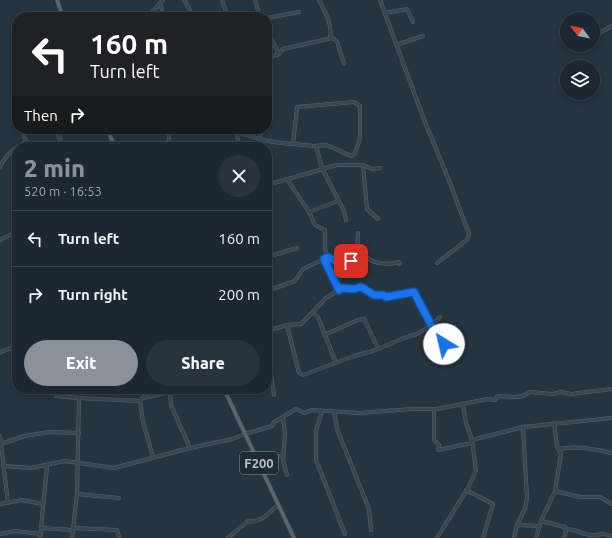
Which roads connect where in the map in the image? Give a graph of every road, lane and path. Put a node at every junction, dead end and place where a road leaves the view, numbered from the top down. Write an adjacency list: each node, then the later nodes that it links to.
1 (57, 0): 9 (main road)
2 (163, 0): 8 (street)
3 (184, 0): 12 (street)
4 (222, 0): 13 (street)
5 (255, 0): 14 (street)
6 (319, 0): 22 (street)
7 (380, 0): 16 (street)
8 (161, 4): 10 (street); 11 (street)
9 (61, 12)
10 (152, 12)
11 (162, 12)
12 (191, 12)
13 (226, 12)
14 (259, 12)
15 (299, 12): 17 (street)
16 (385, 13): 18 (street); 24 (street)
17 (272, 17)
18 (413, 22)
19 (612, 26): 20 (street)
20 (601, 32)
21 (423, 36): 24 (street)
22 (330, 38): 25 (street); 27 (street)
23 (272, 41): 25 (street)
24 (396, 45): 57 (street)
25 (279, 54): 26 (street)
26 (272, 56)
27 (344, 64)
28 (25, 134): 35 (street)
29 (58, 134): 33 (street)
30 (61, 134): 33 (street)
31 (241, 134): 34 (street)
32 (261, 134): 34 (street)
33 (59, 137): 36 (street)
34 (260, 138): 37 (street)
35 (26, 142)
36 (62, 142)
37 (293, 144): 38 (street); 38 (street)
38 (316, 146): 42 (street)
39 (12, 150): 41 (street)
40 (364, 165): 42 (street); 43 (street); 48 (street)
41 (0, 167)
42 (322, 168): 44 (street); 46 (street)
43 (380, 168)
44 (287, 179): 45 (street); 47 (street)
45 (272, 184)
46 (338, 201): 47 (street); 49 (street)
47 (309, 212): 55 (street)
48 (378, 219)
49 (346, 220)
50 (358, 232): 56 (street)
51 (12, 234): 52 (street)
52 (0, 240)
53 (297, 248): 54 (street)
54 (272, 256)
55 (326, 258): 56 (street); 59 (street); 60 (street)
56 (356, 260): 58 (street)
57 (437, 263)
58 (400, 264)
59 (272, 289)
60 (339, 290): 61 (street); 64 (street)
61 (313, 313): 63 (street); 66 (street)
62 (440, 317): 64 (street)
63 (287, 326): 65 (street); 71 (street)
64 (431, 326): 67 (street); 69 (street)
65 (272, 330)
66 (324, 335): 69 (street); 71 (street)
67 (455, 341)
68 (12, 348): 70 (street)
69 (378, 348): 71 (street)
70 (0, 352)
71 (336, 363)
72 (272, 381): 79 (street)
73 (612, 389): 83 (street)
74 (145, 394): 81 (street)
75 (161, 394): 81 (street)
76 (170, 394): 96 (street)
77 (226, 394): 92 (main road, F200)
78 (56, 396): 80 (street)
79 (274, 396)
80 (79, 398): 82 (street); 91 (street)
81 (143, 398): 82 (street)
82 (140, 401): 100 (street)
83 (463, 405): 84 (street); 94 (street)
84 (434, 409): 86 (street); 94 (street)
85 (322, 411): 86 (street); 87 (street); 124 (street)
86 (334, 412): 121 (street)
87 (283, 418): 92 (street); 99 (street)
88 (612, 418): 89 (street)
89 (554, 423): 90 (street); 97 (street)
90 (523, 427): 94 (street); 116 (street)
91 (79, 433): 95 (street); 102 (street)
92 (245, 434): 96 (street); 101 (main road, F200)
93 (0, 436): 95 (street)
94 (472, 441): 106 (street)
95 (1, 444): 103 (street)
96 (190, 448): 100 (street)
97 (559, 449): 98 (street); 107 (street)
98 (612, 453)
99 (283, 455): 101 (street); 105 (street)
100 (153, 457): 102 (street)
101 (256, 457): 114 (main road, F200)
102 (78, 464): 104 (street); 108 (street)
103 (3, 466): 104 (street); 110 (street)
104 (47, 466): 112 (street)
105 (288, 475)
106 (466, 490): 132 (street); 133 (street)
107 (555, 491): 113 (street); 115 (street)
108 (77, 494): 109 (street); 119 (street)
109 (119, 498)
110 (8, 503): 111 (street); 112 (street)
111 (0, 504)
112 (43, 504): 118 (street)
113 (612, 504)
114 (278, 505): 126 (street); 131 (main road, F200)
115 (541, 521): 117 (street); 120 (street)
116 (517, 525): 117 (street); 134 (street)
117 (540, 526): 135 (street)
118 (42, 528): 119 (street); 123 (street)
119 (73, 529): 125 (street); 129 (street)
120 (566, 529): 127 (street); 136 (street)
121 (371, 530)
122 (0, 534): 123 (street)
123 (41, 534): 128 (street)
124 (345, 534)
125 (119, 537)
126 (233, 537): 130 (street)
127 (612, 537)
128 (40, 538)
129 (72, 538)
130 (228, 538)
131 (294, 538)
132 (437, 538)
133 (483, 538)
134 (514, 538)
135 (536, 538)
136 (564, 538)

